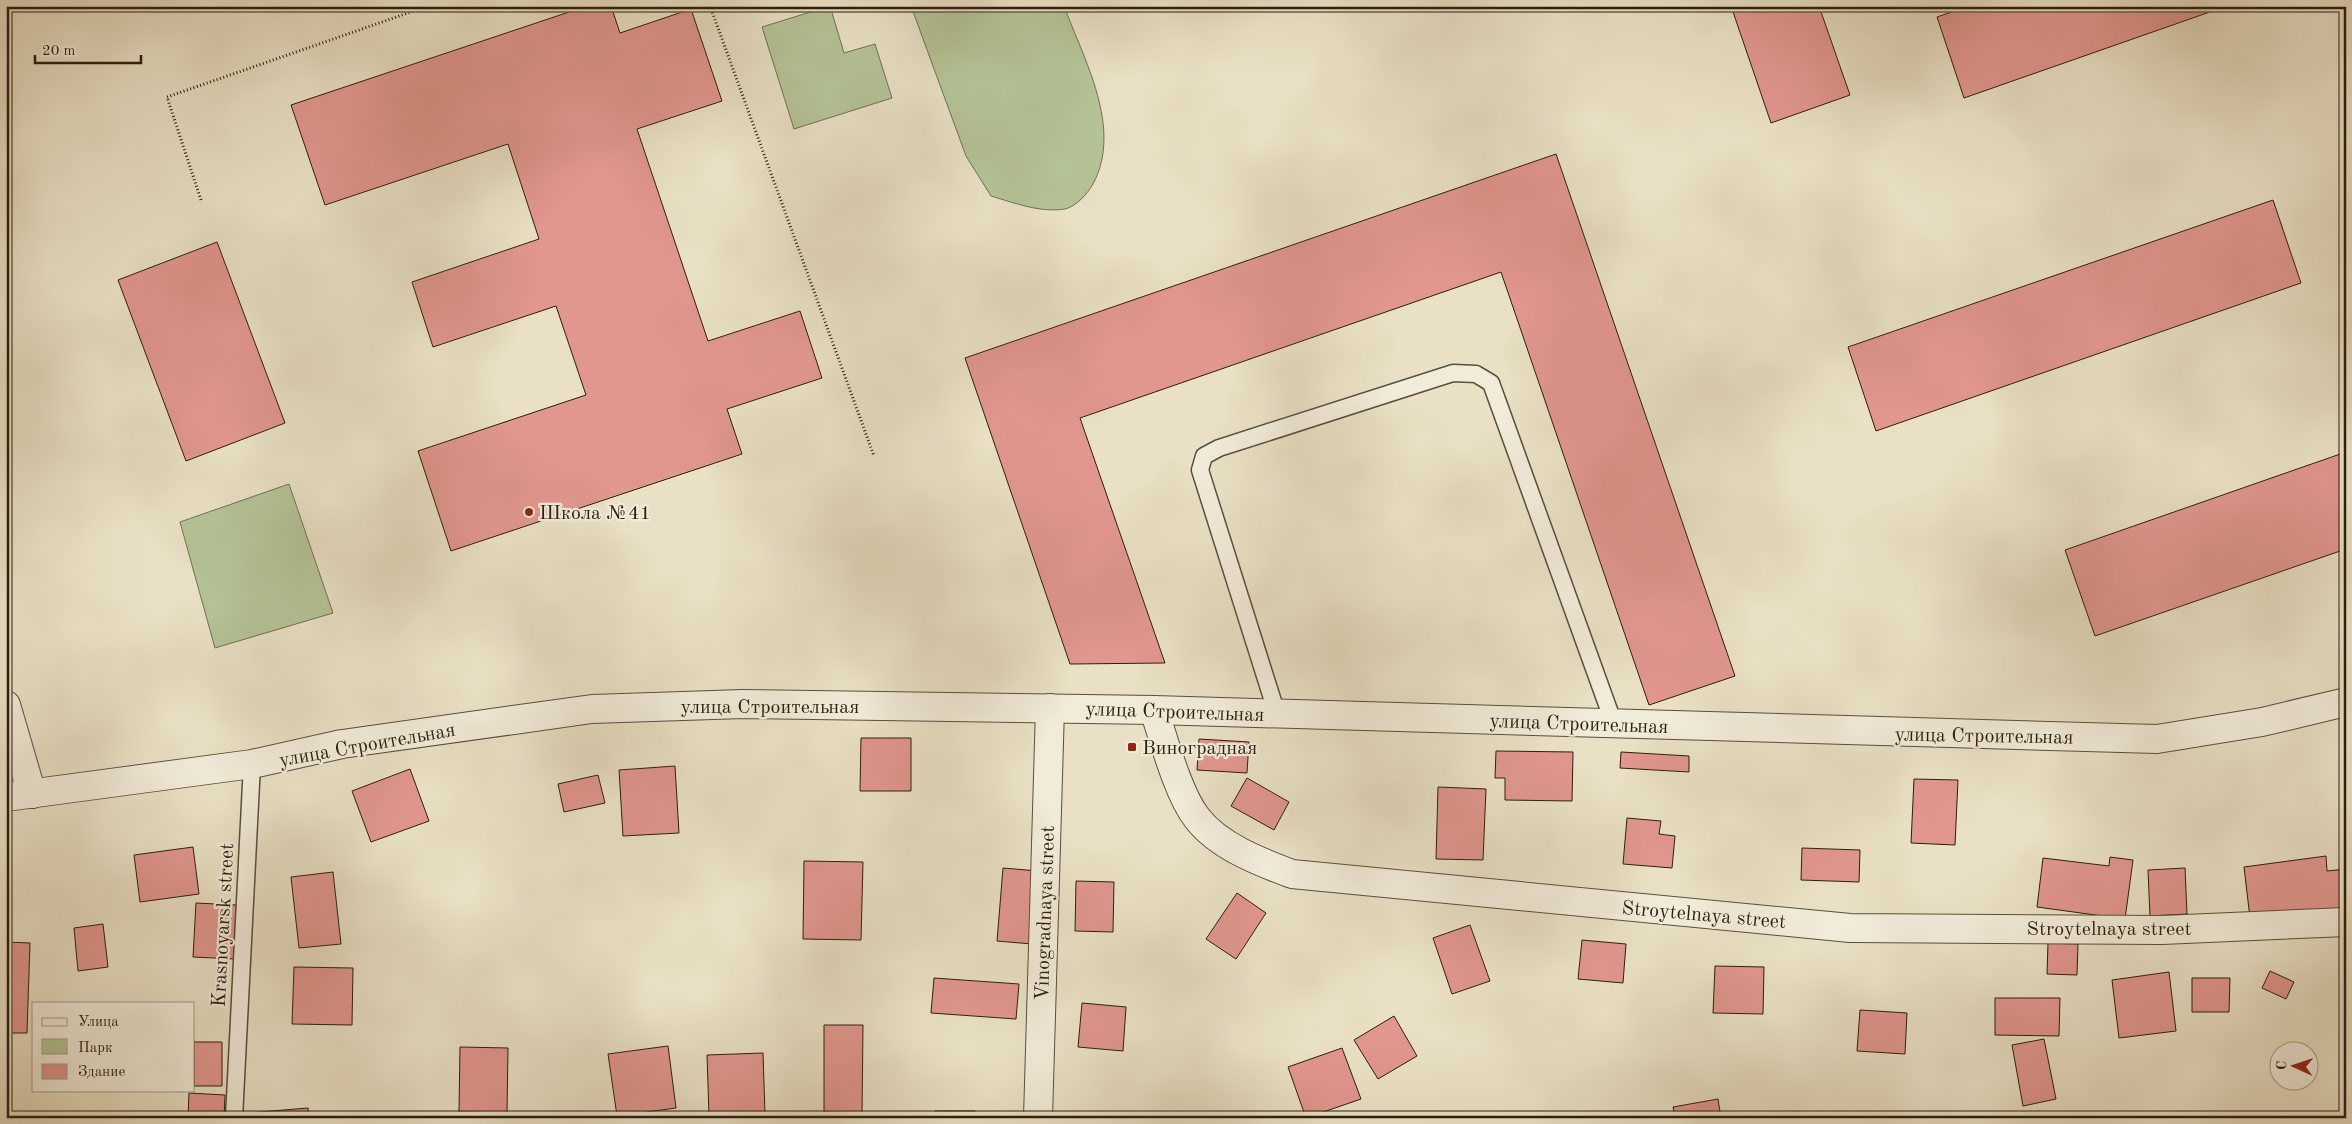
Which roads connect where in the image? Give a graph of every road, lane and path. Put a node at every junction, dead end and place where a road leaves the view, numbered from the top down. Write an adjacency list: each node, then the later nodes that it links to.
1 (428, 6): 3 (path)
2 (710, 6): 4 (path)
3 (201, 200)
4 (874, 456)
5 (2346, 702): 10 (street, улица Строительная)
6 (6, 705): 12 (street)
7 (1050, 708): 8 (street, улица Строительная); 11 (street, улица Строительная); 15 (street, Vinogradnaya street)
8 (1154, 710): 9 (street, улица Строительная); 13 (street, Stroytelnaya street)
9 (1277, 714): 10 (street, улица Строительная); 10 (lane)
10 (1614, 724)
11 (252, 764): 12 (street, улица Строительная); 14 (lane, Krasnoyarsk street)
12 (19, 796)
13 (2346, 922)
14 (234, 1118)
15 (1038, 1118)

